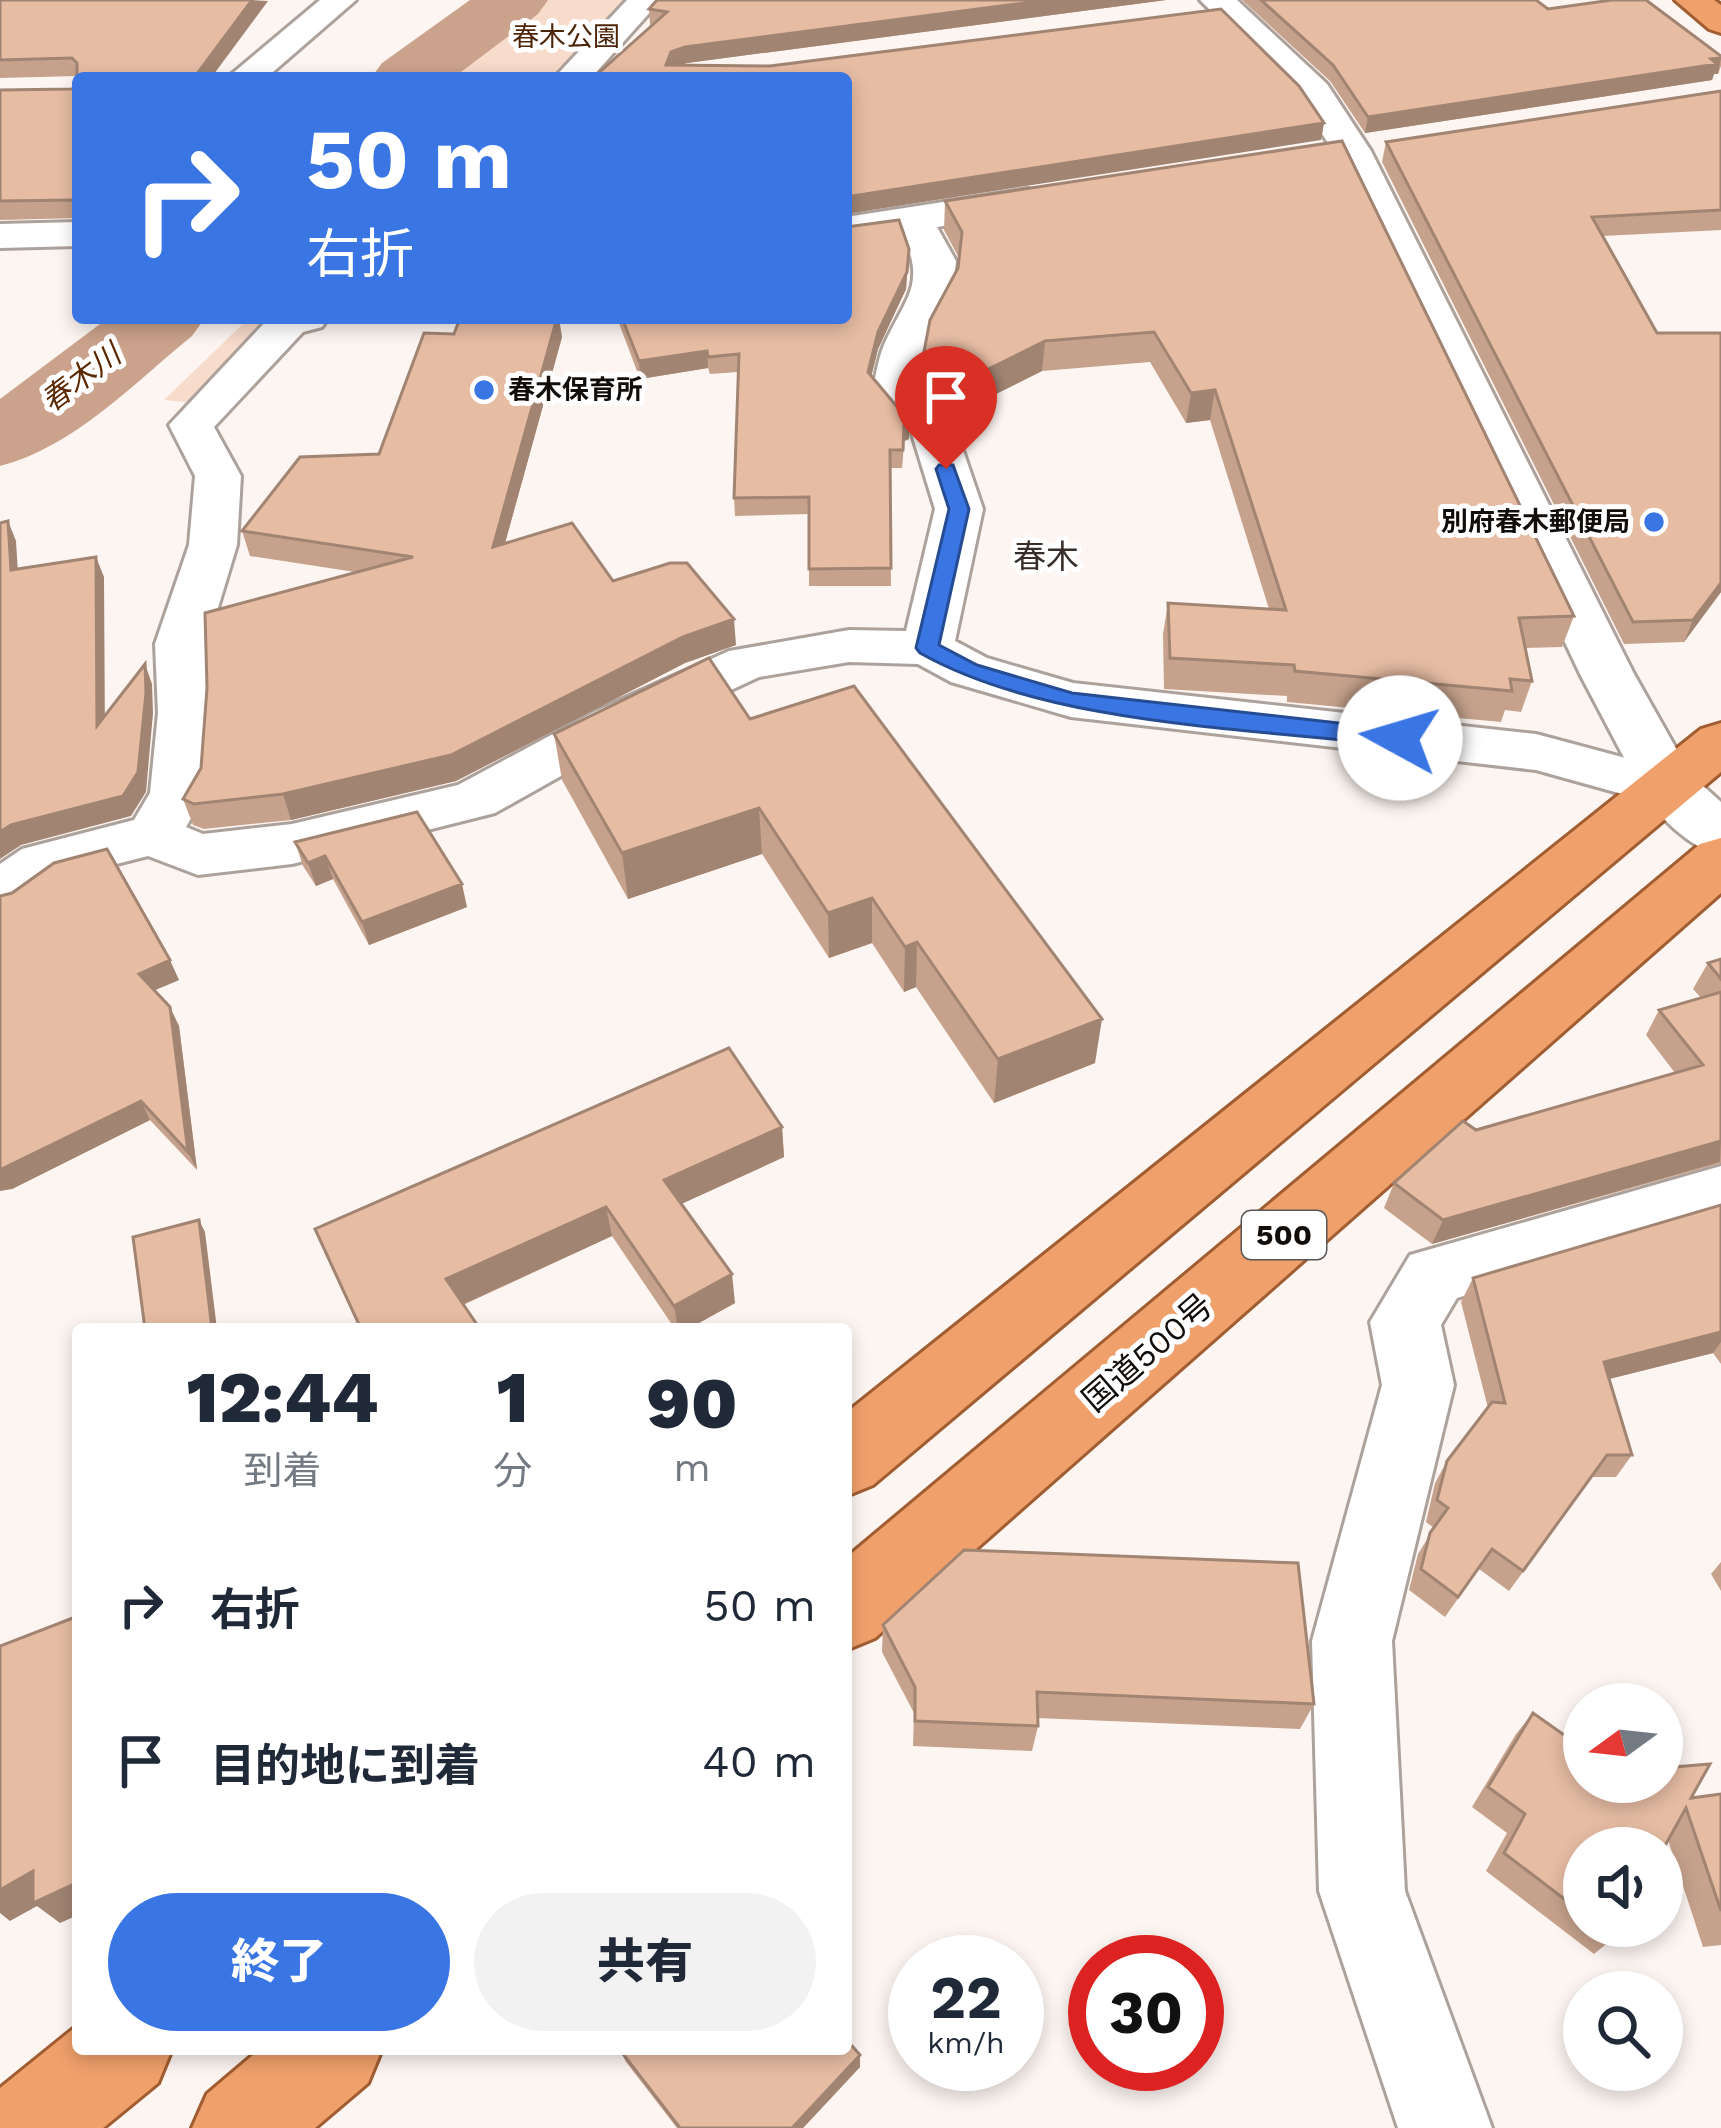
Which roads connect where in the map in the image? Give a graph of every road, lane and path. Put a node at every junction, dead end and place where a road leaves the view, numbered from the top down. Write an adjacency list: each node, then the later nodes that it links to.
1 (340, 0): 6 (street)
2 (645, 0): 7 (street)
3 (1692, 0): 5 (highway)
4 (1208, 8): 9 (street)
5 (1721, 22)
6 (252, 72)
7 (578, 72)
8 (1398, 144): 9 (street)
9 (1352, 151): 10 (street); 19 (street)
10 (1305, 158)
11 (1075, 194): 12 (street)
12 (914, 218): 13 (street); 17 (street)
13 (852, 228)
14 (72, 233): 15 (street)
15 (0, 236)
16 (287, 324): 21 (street)
17 (928, 648): 19 (street); 21 (street)
18 (1721, 742): 19 (highway)
19 (1669, 788): 20 (street); 25 (highway)
20 (1721, 835)
21 (153, 836): 23 (street)
22 (1721, 860): 26 (highway, 国道500号 / 500)
23 (0, 893)
24 (1721, 1193): 31 (street)
25 (852, 1455)
26 (852, 1605)
27 (117, 2055): 29 (highway)
28 (327, 2055): 30 (highway)
29 (27, 2128)
30 (242, 2128)
31 (1444, 2128)

